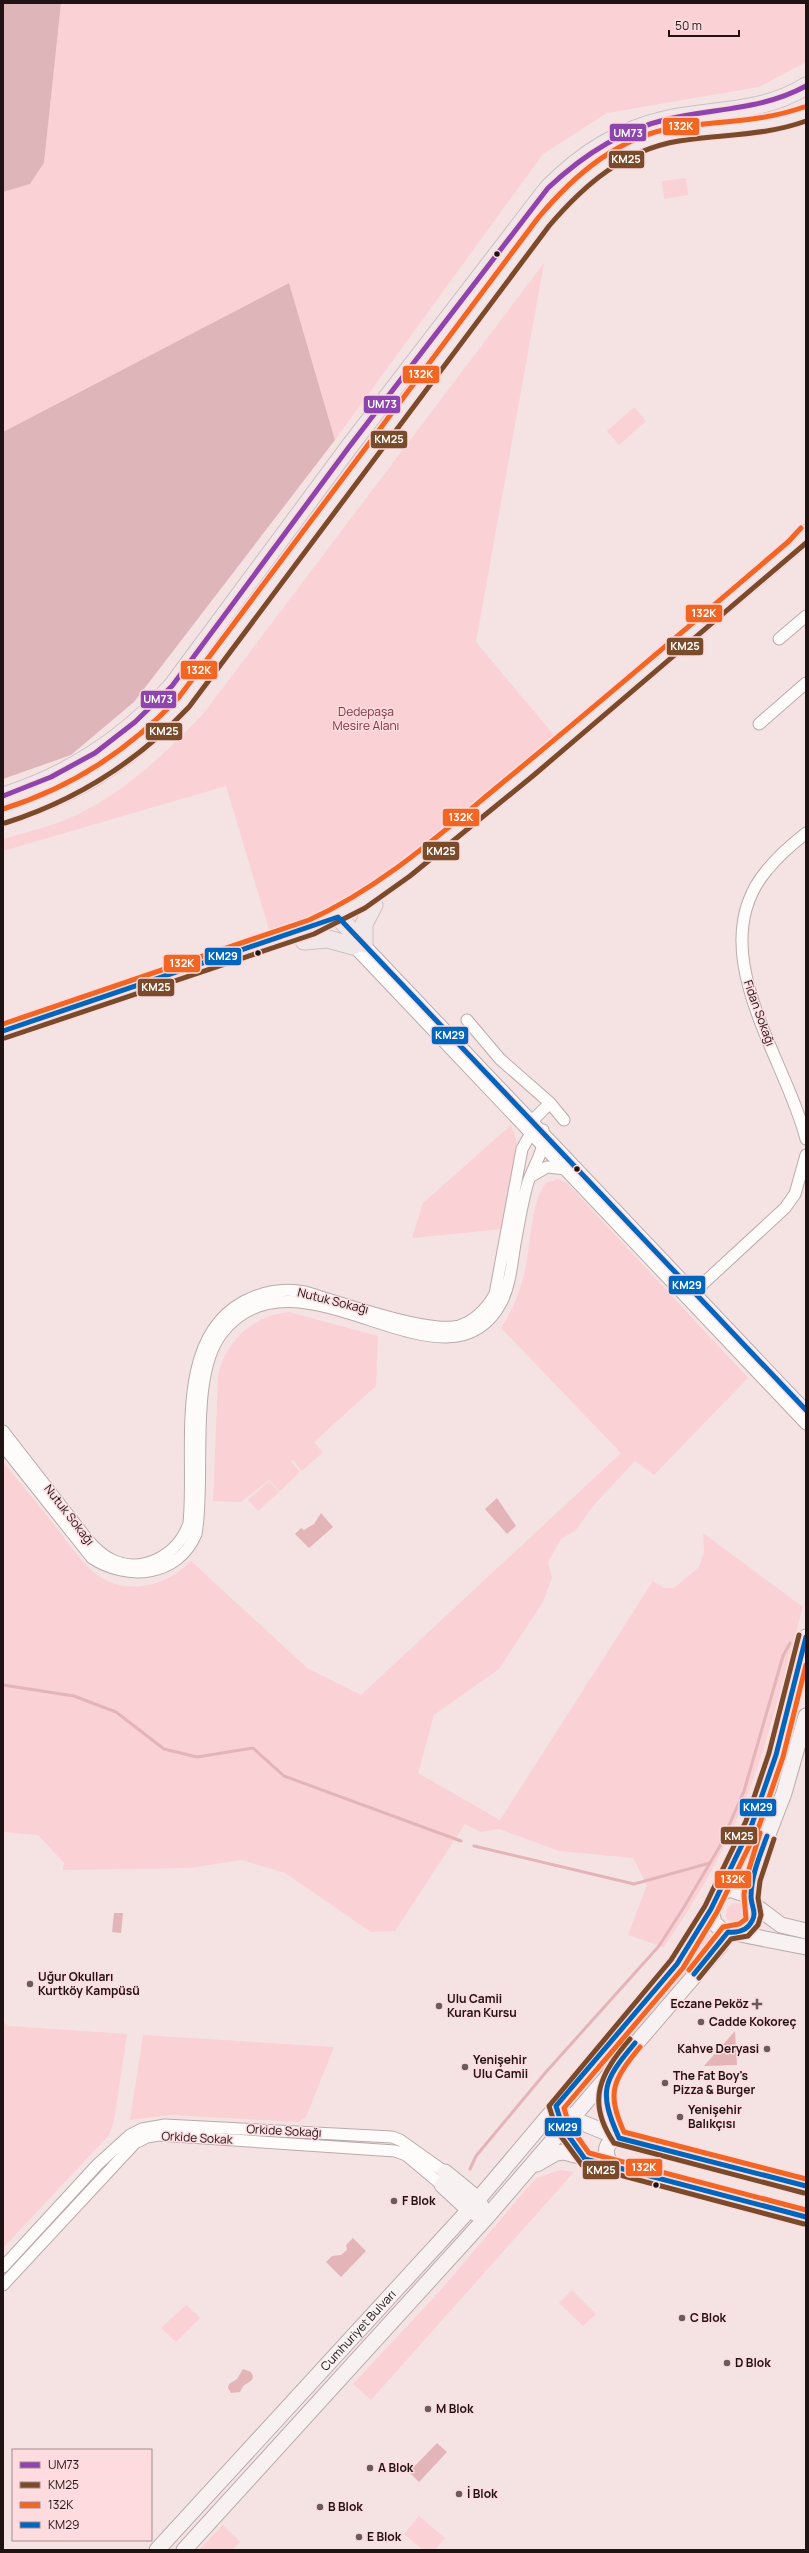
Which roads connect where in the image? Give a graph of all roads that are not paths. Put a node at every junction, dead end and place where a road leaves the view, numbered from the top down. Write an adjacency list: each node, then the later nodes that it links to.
1 (806, 86): 8 (main road)
2 (806, 114): 9 (main road)
3 (806, 537): 11 (main road); 12 (main road)
4 (806, 616): 5 (street)
5 (779, 639)
6 (806, 683): 7 (street)
7 (759, 724)
8 (3, 796)
9 (3, 816)
10 (806, 832): 23 (street, Fidan Sokağı)
11 (374, 905): 12 (main road); 14 (main road)
12 (341, 923): 13 (main road); 14 (main road); 16 (main road)
13 (304, 940): 14 (main road); 17 (main road)
14 (359, 945): 19 (street); 22 (street)
15 (467, 1020): 18 (street)
16 (3, 1032)
17 (3, 1042)
18 (550, 1103): 19 (street); 20 (street)
19 (533, 1120): 21 (street)
20 (564, 1120)
21 (543, 1130): 22 (street); 24 (street, Nutuk Sokağı); 28 (street)
22 (532, 1133): 24 (street); 31 (street, Nutuk Sokağı)
23 (806, 1139)
24 (543, 1146): 26 (street); 27 (street, Nutuk Sokağı)
25 (806, 1155): 28 (street)
26 (566, 1169): 27 (street); 30 (street)
27 (530, 1177): 32 (street, Nutuk Sokağı)
28 (694, 1292): 29 (street)
29 (806, 1410)
30 (806, 1424)
31 (3, 1431)
32 (3, 1446)
33 (806, 1638): 34 (street, Cumhuriyet Bulvarı)
34 (800, 1686): 36 (street, Cumhuriyet Bulvarı)
35 (806, 1716): 37 (street, Cumhuriyet Bulvarı)
36 (718, 1895): 37 (street); 38 (street, Cumhuriyet Bulvarı)
37 (752, 1902): 39 (street, Cumhuriyet Bulvarı); 40 (street)
38 (711, 1909): 39 (street); 43 (street, Cumhuriyet Bulvarı)
39 (732, 1932): 41 (street); 42 (street, Cumhuriyet Bulvarı)
40 (806, 1932)
41 (806, 1947)
42 (610, 2072): 44 (street, Cumhuriyet Bulvarı); 45 (street)
43 (556, 2106): 44 (street); 50 (street, Cumhuriyet Bulvarı)
44 (567, 2123): 45 (street); 46 (street); 48 (street, Cumhuriyet Bulvarı)
45 (619, 2138): 47 (street); 51 (street)
46 (585, 2158): 47 (street); 48 (street)
47 (612, 2166): 53 (street)
48 (523, 2174): 54 (street, Cumhuriyet Bulvarı)
49 (443, 2178): 50 (street); 52 (street); 55 (street); 56 (street, Orkide Sokağı); 57 (street, Orkide Sokak)
50 (495, 2179): 52 (street, Cumhuriyet Bulvarı)
51 (806, 2186)
52 (473, 2204): 54 (street); 55 (street, Cumhuriyet Bulvarı)
53 (806, 2217)
54 (486, 2218): 59 (street, Cumhuriyet Bulvarı)
55 (451, 2229): 58 (street, Cumhuriyet Bulvarı)
56 (3, 2267)
57 (3, 2285)
58 (157, 2550)
59 (184, 2550)

